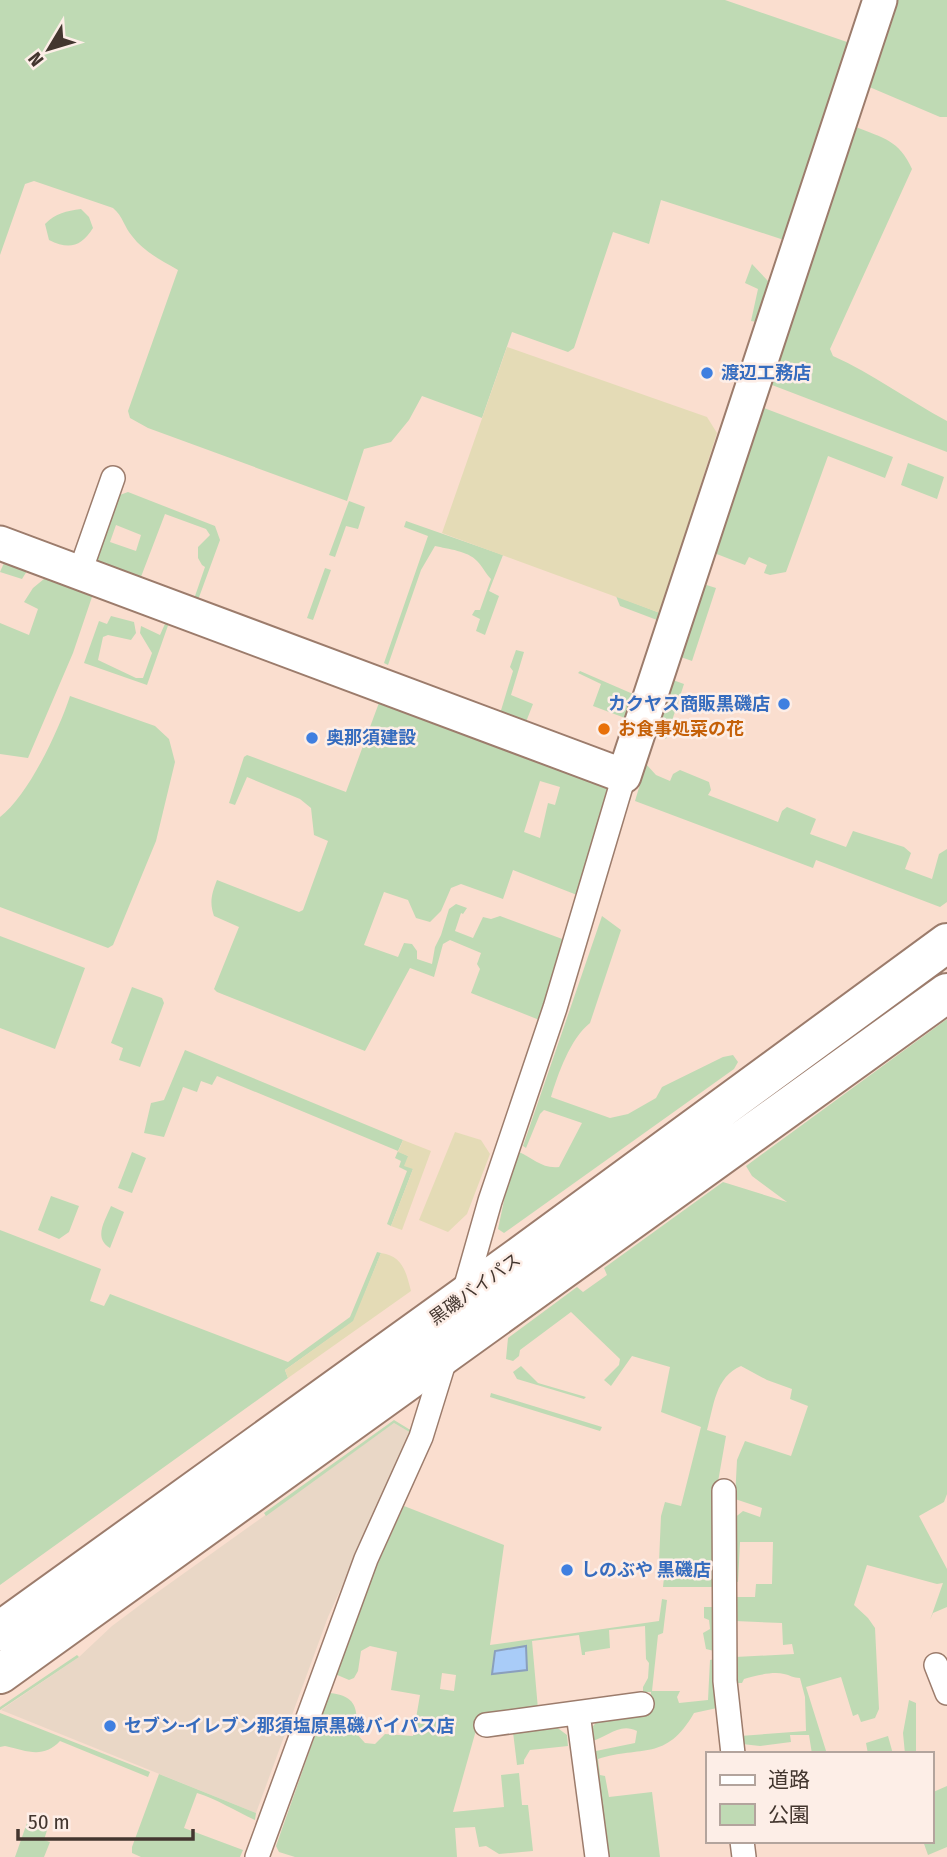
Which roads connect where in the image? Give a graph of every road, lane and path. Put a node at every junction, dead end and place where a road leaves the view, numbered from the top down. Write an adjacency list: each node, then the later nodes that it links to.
1 (880, 0): 5 (street)
2 (113, 478): 4 (street)
3 (0, 543): 4 (street)
4 (80, 572): 5 (street)
5 (624, 776): 8 (street)
6 (947, 943): 8 (highway, 黒磯バイパス)
7 (947, 993): 9 (highway, 黒磯バイパス)
8 (463, 1298): 9 (street); 11 (highway, 黒磯バイパス)
9 (447, 1352): 13 (highway, 黒磯バイパス); 19 (street)
10 (724, 1491): 18 (street)
11 (0, 1631)
12 (936, 1665): 14 (street)
13 (0, 1674)
14 (947, 1693)
15 (642, 1704): 16 (street)
16 (578, 1713): 17 (street); 20 (street)
17 (486, 1725)
18 (733, 1752)
19 (262, 1856)
20 (597, 1857)

